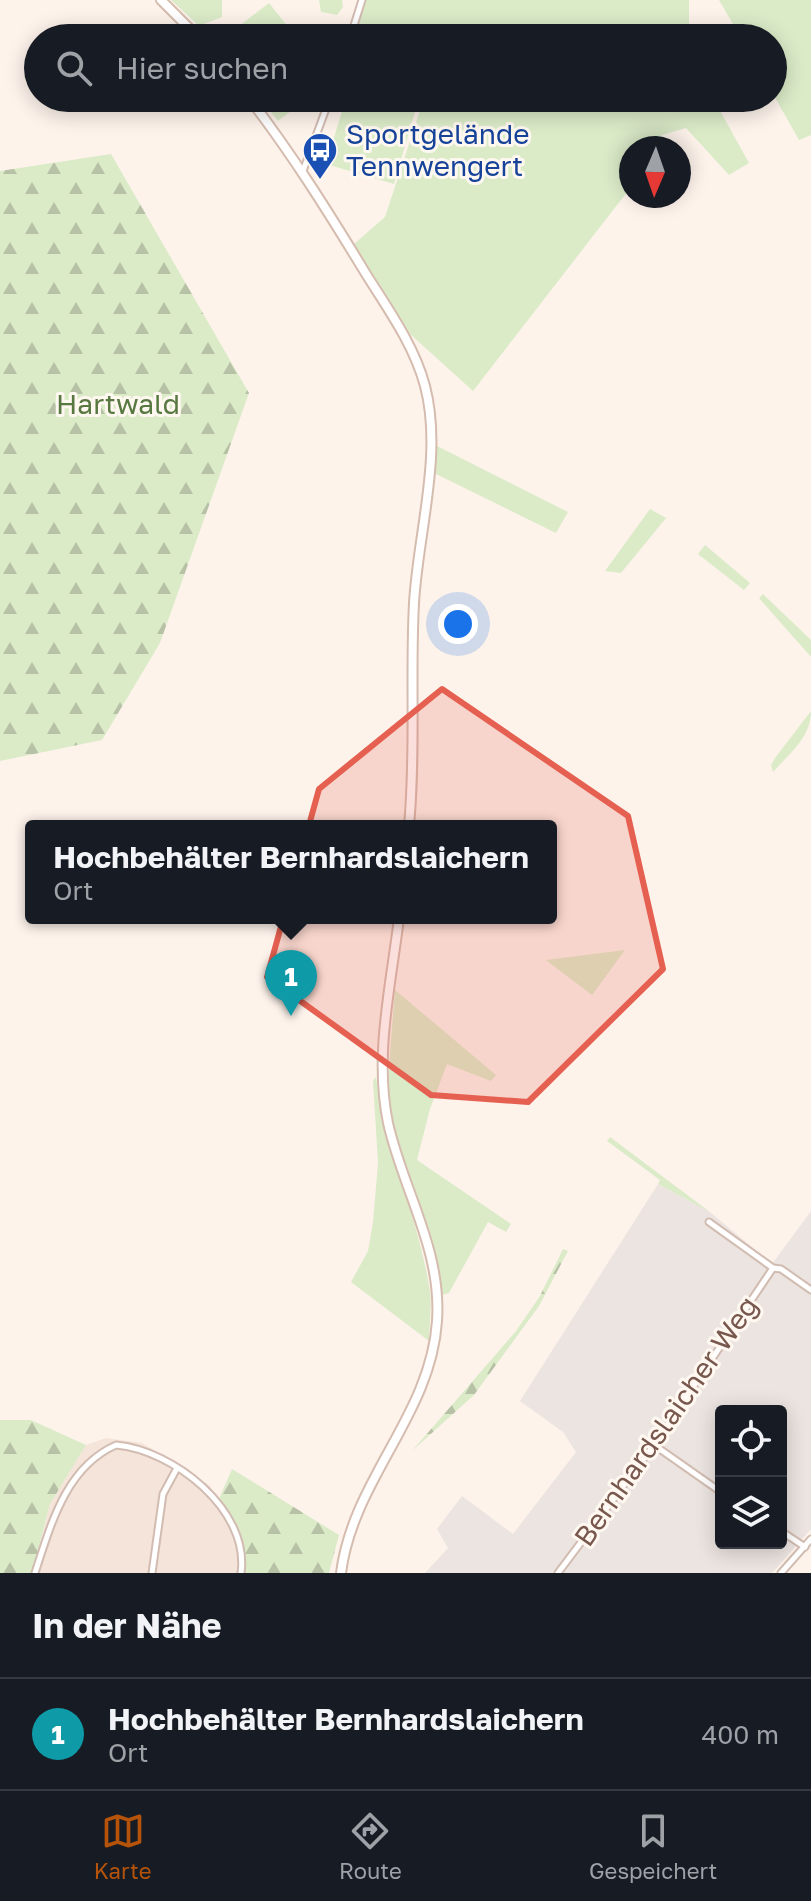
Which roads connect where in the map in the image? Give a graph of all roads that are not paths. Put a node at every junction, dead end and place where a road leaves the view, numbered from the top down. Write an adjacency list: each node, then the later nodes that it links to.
1 (161, 0): 3 (main road)
2 (362, 0): 4 (street)
3 (185, 24)
4 (354, 24)
5 (259, 112): 7 (main road)
6 (325, 112): 7 (street)
7 (303, 171): 8 (main road)
8 (409, 820)
9 (398, 924): 22 (main road)
10 (709, 1222): 11 (street)
11 (773, 1268): 12 (street); 13 (street, Bernhardslaicher Weg)
12 (811, 1290)
13 (654, 1445): 15 (street); 23 (street, Bernhardslaicher Weg)
14 (176, 1470): 19 (street); 20 (street); 21 (street)
15 (715, 1488)
16 (787, 1535): 18 (street)
17 (811, 1539): 18 (street)
18 (805, 1547): 24 (street)
19 (35, 1573)
20 (152, 1573)
21 (241, 1573)
22 (341, 1573)
23 (558, 1573)
24 (781, 1573)

